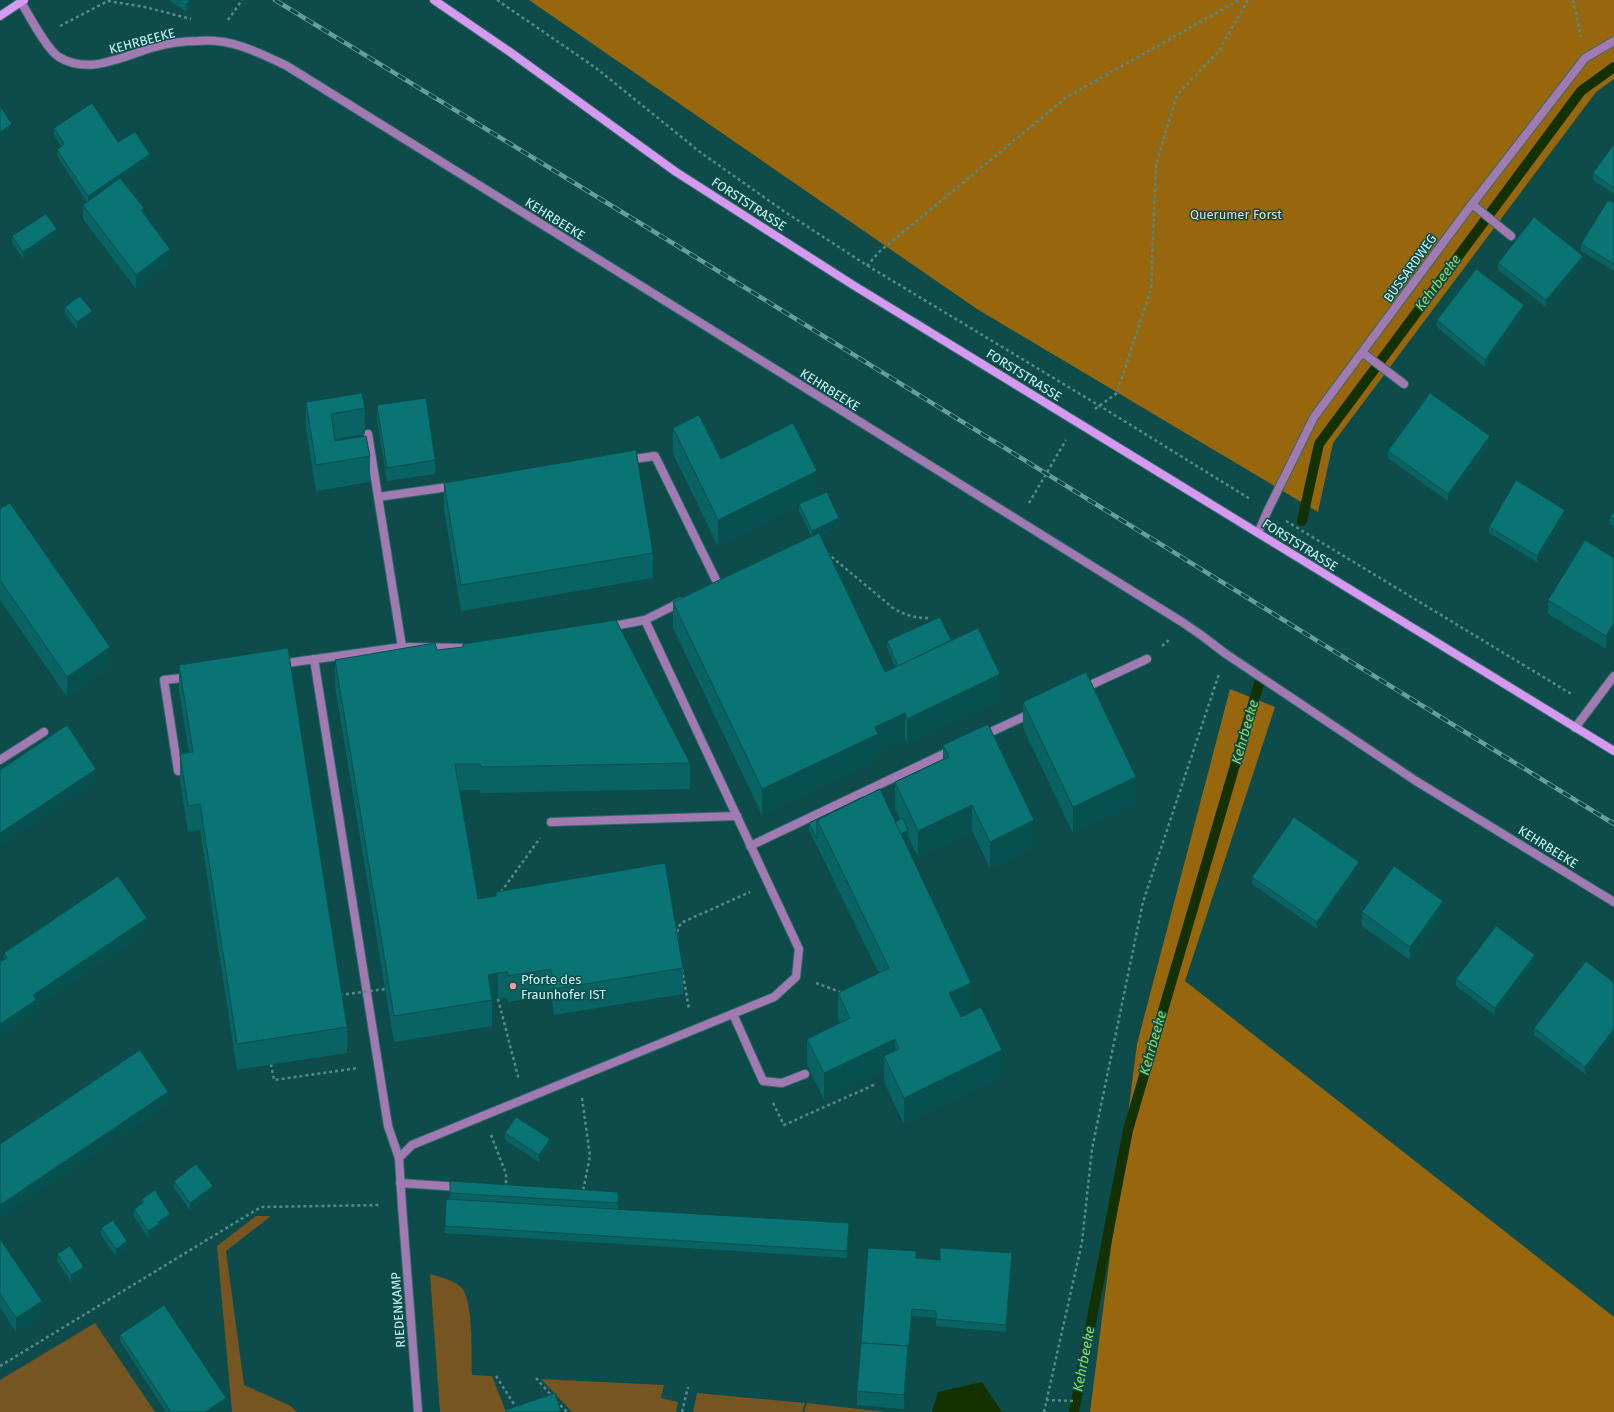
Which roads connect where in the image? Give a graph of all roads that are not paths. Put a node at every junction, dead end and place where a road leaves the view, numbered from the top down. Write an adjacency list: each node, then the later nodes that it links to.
1 (434, 0): 13 (main road, FORSTSTRASSE)
2 (22, 1): 3 (main road); 37 (street, KEHRBEEKE)
3 (0, 16)
4 (1614, 41): 5 (street, BUSSARDWEG)
5 (1472, 204): 6 (street); 7 (street, BUSSARDWEG)
6 (1511, 236)
7 (1363, 353): 8 (street); 13 (street, BUSSARDWEG)
8 (1404, 384)
9 (368, 434): 12 (street)
10 (617, 461): 14 (street)
11 (463, 485): 12 (street)
12 (378, 497): 18 (street)
13 (1258, 533): 27 (main road, FORSTSTRASSE)
14 (718, 584)
15 (691, 597): 16 (street)
16 (646, 620): 17 (street); 34 (street)
17 (599, 629)
18 (402, 647): 19 (street); 20 (street)
19 (470, 648)
20 (314, 659): 22 (street); 40 (street, RIEDENKAMP)
21 (1147, 659): 25 (street)
22 (274, 665)
23 (196, 676): 33 (street)
24 (1614, 676): 27 (street)
25 (1072, 694)
26 (1037, 710): 29 (street)
27 (1575, 728): 31 (main road, FORSTSTRASSE)
28 (44, 732): 32 (street)
29 (973, 741)
30 (958, 748): 36 (street)
31 (1614, 751)
32 (0, 760)
33 (178, 771)
34 (737, 816): 35 (street); 36 (street)
35 (552, 822)
36 (750, 846): 38 (street)
37 (1614, 902)
38 (733, 1014): 39 (street); 40 (street)
39 (805, 1074)
40 (399, 1158): 41 (street, RIEDENKAMP)
41 (400, 1183): 42 (street); 43 (street, RIEDENKAMP)
42 (468, 1187)
43 (418, 1412)

